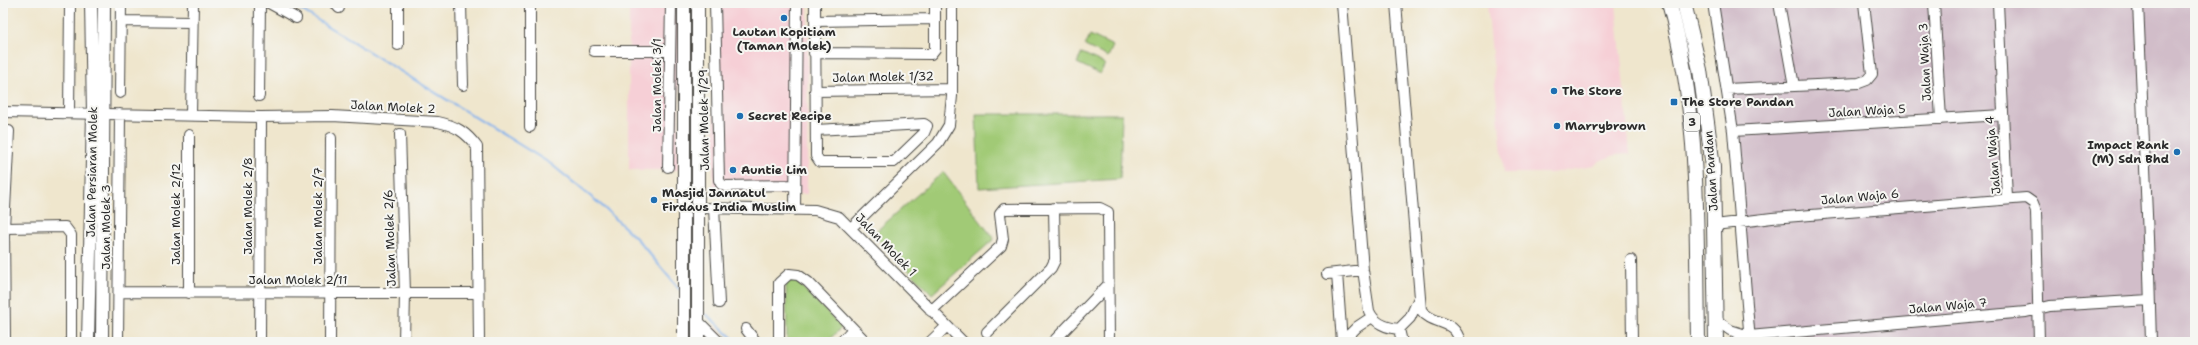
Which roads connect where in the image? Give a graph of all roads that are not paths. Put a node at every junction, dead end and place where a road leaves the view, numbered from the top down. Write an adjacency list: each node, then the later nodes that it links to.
1 (70, 3): 47 (street)
2 (91, 3): 48 (main road, Jalan Persiaran Molek)
3 (104, 3): 48 (main road, Jalan Persiaran Molek)
4 (121, 3): 32 (street)
5 (193, 3): 34 (street)
6 (260, 3): 45 (street)
7 (269, 3): 30 (street)
8 (398, 3): 35 (street)
9 (461, 3): 39 (street)
10 (530, 3): 54 (street)
11 (671, 3): 37 (street, Jalan Molek 3/1)
12 (684, 3): 105 (main road)
13 (698, 3): 64 (main road)
14 (715, 3): 62 (street, Jalan Molek 1/29)
15 (797, 3): 62 (street)
16 (815, 3): 33 (street)
17 (935, 3): 31 (street)
18 (952, 3): 41 (street)
19 (1342, 3): 73 (street)
20 (1396, 3): 81 (street)
21 (1669, 3): 119 (highway, Jalan Pandan / 3)
22 (1684, 3): 69 (highway, Jalan Pandan / 3)
23 (1713, 3): 42 (street)
24 (1773, 3): 25 (street)
25 (1780, 3): 40 (street)
26 (1864, 3): 40 (street)
27 (1934, 3): 53 (street, Jalan Waja 3)
28 (1998, 3): 51 (street, Jalan Waja 4)
29 (2138, 3): 82 (street)
30 (296, 18)
31 (935, 18): 33 (street); 38 (street)
32 (121, 21): 34 (street); 44 (street)
33 (815, 21): 38 (street)
34 (192, 22): 50 (street)
35 (398, 45)
36 (594, 51): 37 (street)
37 (670, 52): 61 (street, Jalan Molek 3/1)
38 (814, 53): 43 (street)
39 (463, 86)
40 (1794, 86): 42 (street)
41 (952, 89): 43 (street, Jalan Molek 1/32); 71 (street)
42 (1727, 89): 57 (street)
43 (815, 91): 55 (street)
44 (120, 93)
45 (259, 96)
46 (3, 112): 47 (street, Jalan Molek 2)
47 (70, 112): 48 (street, Jalan Molek 2)
48 (99, 114): 49 (street, Jalan Molek 2); 98 (main road, Jalan Persiaran Molek); 99 (main road, Jalan Persiaran Molek)
49 (120, 114): 50 (street, Jalan Molek 2); 75 (street, Jalan Molek 3)
50 (191, 115): 52 (street, Jalan Molek 2)
51 (2003, 115): 53 (street, Jalan Waja 5); 63 (street, Jalan Waja 4)
52 (261, 117): 77 (street, Jalan Molek 2/8); 80 (street, Jalan Molek 2)
53 (1941, 120): 57 (street, Jalan Waja 5)
54 (530, 127)
55 (816, 130): 55 (street)
56 (9, 131): 70 (street)
57 (1733, 131): 68 (street)
58 (400, 134): 79 (street, Jalan Molek 2/6)
59 (189, 135): 76 (street, Jalan Molek 2/12)
60 (331, 138): 78 (street, Jalan Molek 2/7)
61 (668, 167)
62 (795, 185): 67 (street)
63 (2007, 198): 68 (street, Jalan Waja 6); 84 (street, Jalan Waja 4)
64 (698, 208): 65 (street, Jalan Molek 1); 88 (main road)
65 (714, 208): 67 (street, Jalan Molek 1); 83 (street)
66 (1054, 208): 74 (street); 85 (street); 93 (street)
67 (795, 210): 71 (street, Jalan Molek 1)
68 (1739, 222): 69 (street, Jalan Waja 6); 94 (street)
69 (1715, 225): 87 (highway, Jalan Pandan / 3)
70 (4, 228): 96 (street); 97 (street)
71 (851, 228): 85 (street, Jalan Molek 1)
72 (1632, 260): 118 (street)
73 (1363, 270): 86 (street); 115 (street)
74 (1108, 285): 113 (street); 114 (street)
75 (119, 292): 76 (street, Jalan Molek 2/11); 100 (street, Jalan Molek 3)
76 (189, 292): 77 (street, Jalan Molek 2/11)
77 (261, 292): 78 (street, Jalan Molek 2/11); 101 (street, Jalan Molek 2/8)
78 (330, 292): 79 (street, Jalan Molek 2/11); 102 (street, Jalan Molek 2/7)
79 (405, 293): 80 (street, Jalan Molek 2/11); 103 (street, Jalan Molek 2/6)
80 (478, 293): 104 (street, Jalan Molek 2)
81 (1419, 298): 92 (street); 117 (street)
82 (2149, 300): 84 (street, Jalan Waja 7); 123 (street)
83 (719, 303)
84 (2039, 308): 94 (street, Jalan Waja 7); 122 (street, Jalan Waja 4)
85 (931, 310): 89 (street, Jalan Molek 1)
86 (1372, 317): 92 (street); 115 (street)
87 (1715, 319): 94 (street, Jalan Waja 7); 120 (highway, Jalan Pandan / 3)
88 (698, 321): 95 (street); 106 (main road)
89 (947, 326): 111 (street); 112 (street, Jalan Molek 1)
90 (746, 329): 107 (street)
91 (853, 329): 108 (street); 109 (street); 110 (street)
92 (1399, 329): 116 (street)
93 (987, 332)
94 (1749, 339): 121 (street, Jalan Waja 7)
95 (717, 341)
96 (5, 342)
97 (72, 342)
98 (88, 342)
99 (102, 342)
100 (118, 342)
101 (260, 342)
102 (330, 342)
103 (404, 342)
104 (479, 342)
105 (684, 342)
106 (698, 342)
107 (756, 342)
108 (779, 342)
109 (841, 342)
110 (866, 342)
111 (930, 342)
112 (963, 342)
113 (1053, 342)
114 (1109, 342)
115 (1342, 342)
116 (1402, 342)
117 (1460, 342)
118 (1632, 342)
119 (1698, 342)
120 (1716, 342)
121 (1734, 342)
122 (2040, 342)
123 (2151, 342)

